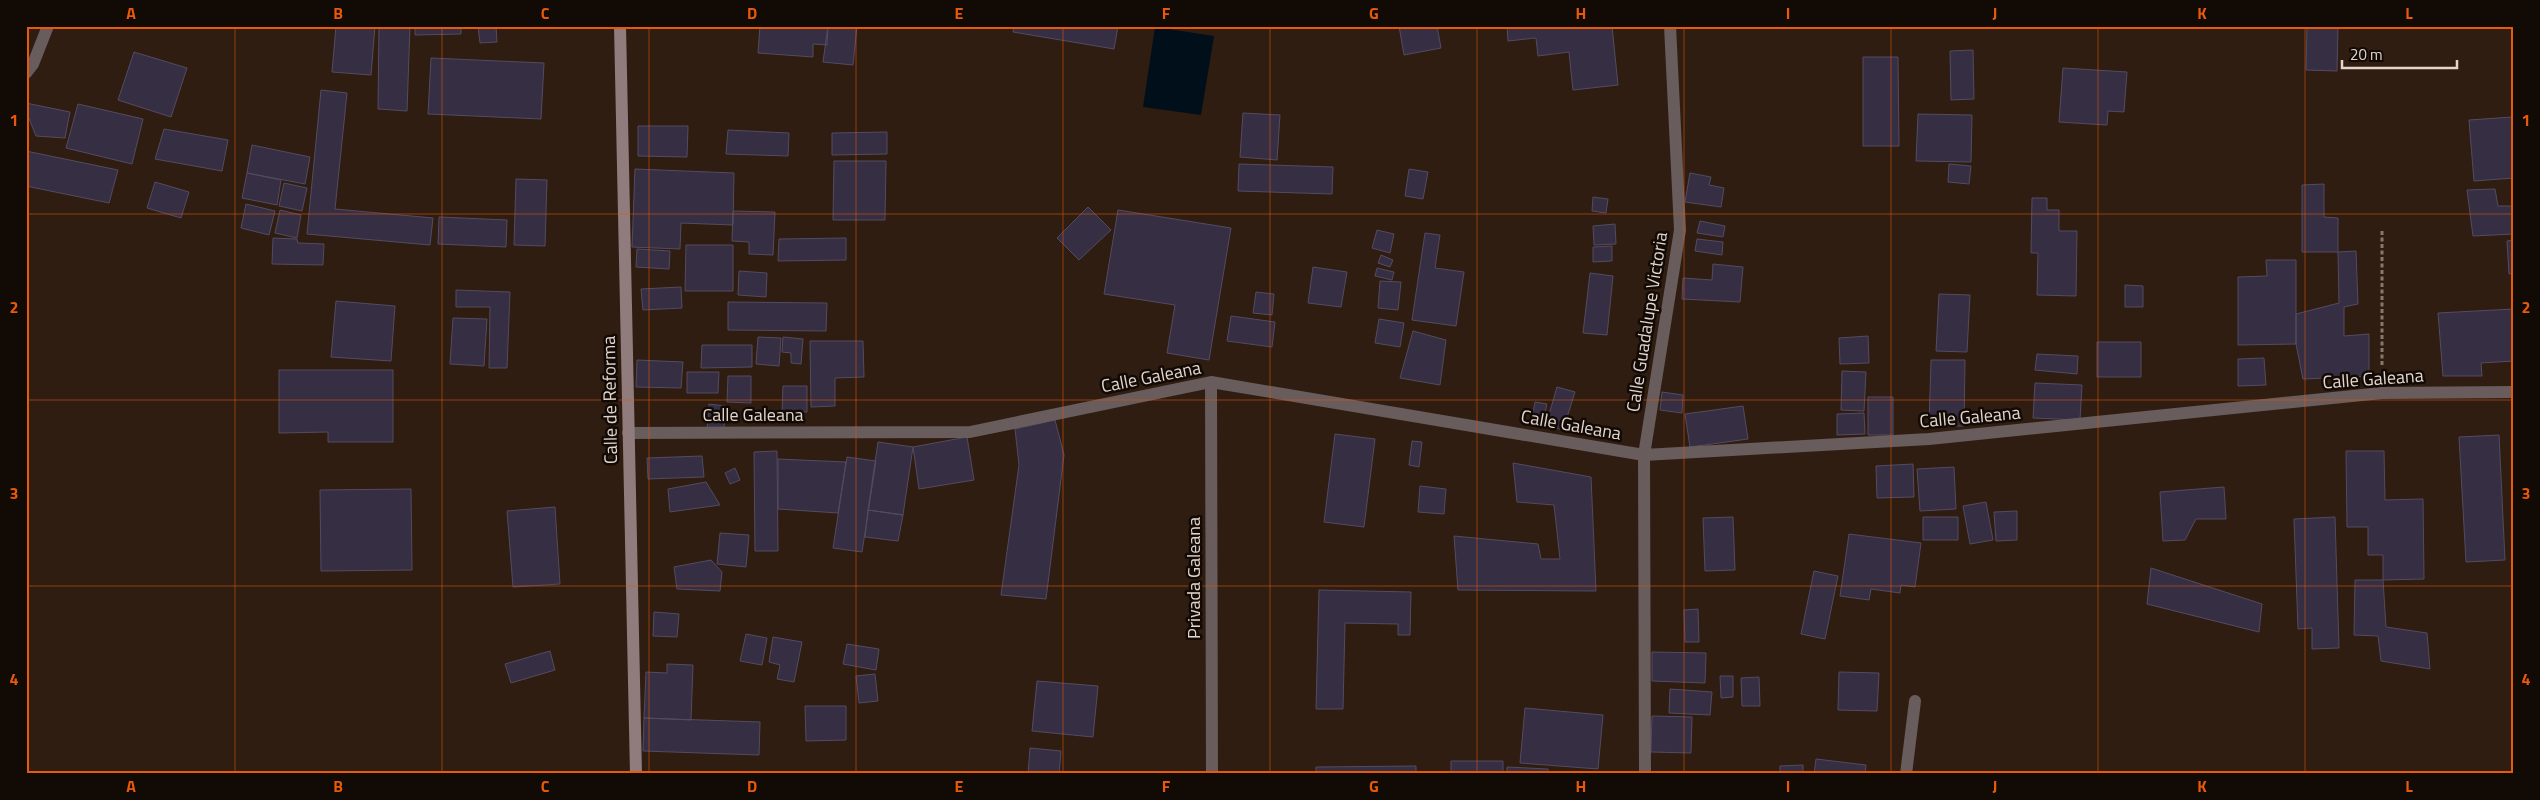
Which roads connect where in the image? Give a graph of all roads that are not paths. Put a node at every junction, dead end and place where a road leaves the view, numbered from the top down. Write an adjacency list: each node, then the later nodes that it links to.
1 (48, 26): 4 (street)
2 (620, 26): 7 (main road, Calle de Reforma)
3 (1670, 26): 8 (street, Calle Guadalupe Victoria)
4 (26, 73)
5 (1210, 382): 7 (street, Calle Galeana); 8 (street, Calle Galeana); 11 (street, Privada Galeana)
6 (2514, 392): 8 (street, Calle Galeana)
7 (628, 433): 10 (main road, Calle de Reforma)
8 (1644, 455): 12 (street, Calle Guadalupe Victoria)
9 (1914, 701): 13 (street)
10 (636, 774)
11 (1212, 774)
12 (1645, 774)
13 (1906, 774)

